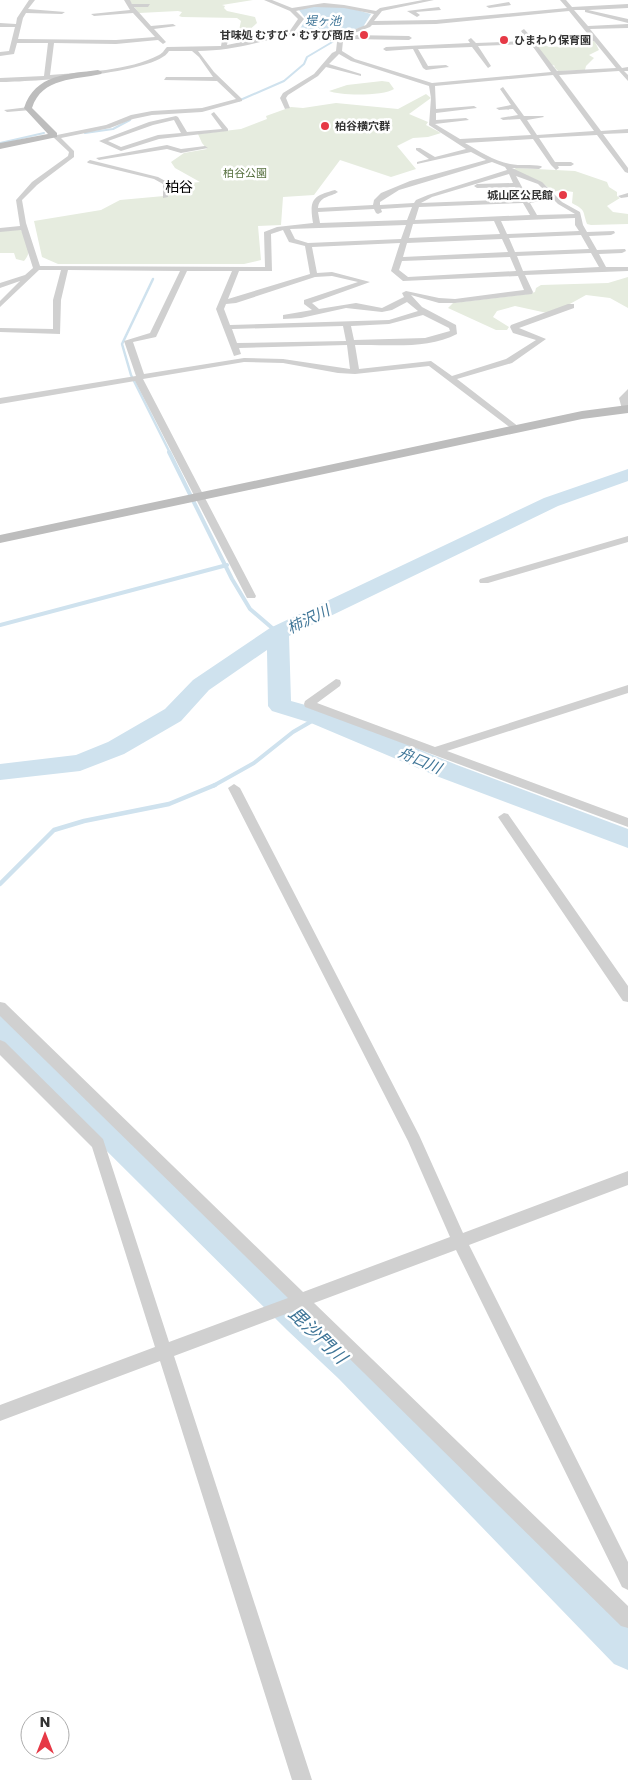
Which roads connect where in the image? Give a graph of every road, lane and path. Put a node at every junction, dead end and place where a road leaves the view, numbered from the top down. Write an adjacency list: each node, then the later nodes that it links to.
1 (32, 0): 17 (street)
2 (127, 0): 12 (street)
3 (267, 0): 16 (street)
4 (431, 0): 13 (street)
5 (563, 0): 15 (street)
6 (508, 2): 9 (street); 21 (street)
7 (374, 4): 13 (street)
8 (148, 5): 12 (street)
9 (489, 6)
10 (628, 6): 11 (street)
11 (582, 8): 15 (street); 26 (street)
12 (133, 9): 20 (street); 35 (street)
13 (383, 9): 19 (street)
14 (439, 9): 24 (street)
15 (570, 9): 21 (street); 36 (street)
16 (292, 10): 19 (street); 40 (street)
17 (25, 11): 18 (street); 31 (street)
18 (62, 12)
19 (376, 13): 28 (street)
20 (94, 14)
21 (516, 14): 25 (street)
22 (391, 15): 29 (street)
23 (408, 15): 24 (street)
24 (417, 15): 27 (street)
25 (470, 19): 27 (street); 33 (street)
26 (628, 20)
27 (425, 22): 29 (street)
28 (371, 23): 29 (street); 46 (street)
29 (380, 23)
30 (0, 25): 31 (street)
31 (18, 26): 47 (street)
32 (174, 26): 35 (street)
33 (475, 26)
34 (628, 26): 36 (street)
35 (151, 28): 43 (street)
36 (586, 28): 45 (street)
37 (227, 30): 52 (street)
38 (264, 31): 41 (street)
39 (524, 31): 49 (street)
40 (291, 33): 41 (street); 46 (street)
41 (282, 34): 51 (street)
42 (249, 35): 51 (street)
43 (160, 38): 48 (street); 53 (street)
44 (409, 38): 46 (street)
45 (595, 39): 49 (street); 62 (street)
46 (336, 40): 56 (street)
47 (15, 41): 48 (street); 58 (street)
48 (51, 42): 69 (street)
49 (532, 42): 50 (street); 66 (street)
50 (473, 43): 55 (street); 60 (street)
51 (245, 45): 52 (street)
52 (224, 48): 54 (street)
53 (166, 49): 54 (street); 64 (street)
54 (192, 49): 65 (street)
55 (416, 50): 57 (street); 61 (street)
56 (338, 52): 59 (street); 74 (street)
57 (383, 52)
58 (0, 54)
59 (326, 65): 68 (street); 77 (street)
60 (488, 66)
61 (446, 67)
62 (621, 70): 63 (street); 66 (street); 70 (street)
63 (628, 70)
64 (98, 72): 69 (street); 80 (street)
65 (212, 73): 67 (street); 72 (street)
66 (555, 73): 74 (street); 92 (street)
67 (186, 74)
68 (359, 75)
69 (47, 78): 73 (street)
70 (628, 78)
71 (166, 79): 72 (street)
72 (219, 79): 94 (street)
73 (0, 80)
74 (432, 85): 82 (street)
75 (503, 90): 76 (street)
76 (515, 107): 79 (street); 86 (street)
77 (287, 108)
78 (474, 108): 82 (street)
79 (499, 108)
80 (29, 109): 81 (street); 94 (street)
81 (7, 110)
82 (432, 111): 88 (street)
83 (214, 114): 93 (street)
84 (540, 117): 86 (street)
85 (503, 118): 86 (street)
86 (522, 118): 90 (street)
87 (466, 120): 88 (street)
88 (431, 122): 96 (street)
89 (548, 128): 90 (street)
90 (529, 129): 95 (street)
91 (628, 131): 92 (street)
92 (600, 132): 95 (street); 111 (street)
93 (185, 134): 100 (street); 100 (street)
94 (55, 136): 97 (street); 102 (street)
95 (534, 137): 96 (street); 108 (street)
96 (461, 141): 101 (street)
97 (0, 146)
98 (205, 148): 103 (street)
99 (418, 148): 104 (street)
100 (121, 149): 103 (street)
101 (474, 149): 104 (street); 105 (street)
102 (71, 157): 106 (street); 127 (street)
103 (98, 158): 106 (street)
104 (434, 159): 107 (street)
105 (492, 160): 109 (street); 119 (street)
106 (90, 162): 115 (street)
107 (419, 162)
108 (571, 164)
109 (509, 168): 110 (street); 112 (street); 113 (street); 121 (street)
110 (539, 168)
111 (627, 172)
112 (518, 185): 113 (street); 116 (street)
113 (459, 187): 118 (street)
114 (335, 192): 120 (street)
115 (165, 197)
116 (526, 200): 117 (street); 118 (street); 122 (street)
117 (542, 200)
118 (416, 205): 119 (street); 124 (street)
119 (377, 206): 120 (street); 125 (street)
120 (314, 210): 126 (street)
121 (579, 216): 122 (street); 131 (street)
122 (534, 217): 123 (street)
123 (497, 219): 124 (street); 132 (street)
124 (410, 222): 125 (street); 133 (street)
125 (381, 224): 126 (street)
126 (317, 226): 128 (street)
127 (24, 228): 129 (street); 139 (street)
128 (286, 228): 134 (street); 144 (street)
129 (0, 230)
130 (611, 233): 131 (street)
131 (584, 234): 132 (street); 135 (street)
132 (505, 236): 133 (street); 137 (street)
133 (405, 241): 134 (street); 138 (street)
134 (308, 245): 147 (street)
135 (595, 251): 136 (street); 137 (street); 141 (street)
136 (622, 251)
137 (512, 254): 138 (street); 145 (street)
138 (399, 259): 145 (street)
139 (37, 268): 140 (street); 146 (street)
140 (65, 269): 143 (street); 158 (street)
141 (604, 269): 142 (street); 145 (street)
142 (626, 269)
143 (184, 270): 144 (street); 163 (street)
144 (236, 270): 150 (street)
145 (522, 273): 149 (street)
146 (30, 275): 148 (street); 151 (street)
147 (314, 275): 150 (street); 153 (street)
148 (0, 286)
149 (408, 298): 153 (street); 154 (street)
150 (222, 302): 157 (street)
151 (0, 305)
152 (571, 306): 164 (street)
153 (318, 312): 156 (street)
154 (423, 312): 155 (street); 159 (street)
155 (347, 324): 156 (street); 159 (street)
156 (273, 326): 157 (street)
157 (228, 327): 160 (street)
158 (0, 330)
159 (349, 343): 160 (street); 162 (street)
160 (234, 346): 161 (street)
161 (240, 360): 162 (street); 163 (street)
162 (355, 372): 164 (street)
163 (140, 378): 166 (street); 169 (street)
164 (450, 379): 168 (street)
165 (628, 392): 167 (street)
166 (0, 401)
167 (627, 409): 168 (street)
168 (516, 429): 169 (street)
169 (200, 497): 170 (street); 173 (street)
170 (0, 539)
171 (628, 539): 172 (street)
172 (484, 581)
173 (251, 596)
174 (336, 683): 176 (street)
175 (628, 689): 176 (street)
176 (434, 752): 179 (street)
177 (234, 788): 184 (street)
178 (504, 817): 180 (street)
179 (628, 822)
180 (628, 996)
181 (0, 1007): 185 (street)
182 (0, 1046): 186 (street)
183 (628, 1178): 184 (street)
184 (460, 1240): 185 (street); 188 (street)
185 (302, 1301): 186 (street); 189 (street)
186 (164, 1351): 187 (street); 190 (street)
187 (0, 1413)
188 (628, 1581)
189 (628, 1619)
190 (302, 1780)

